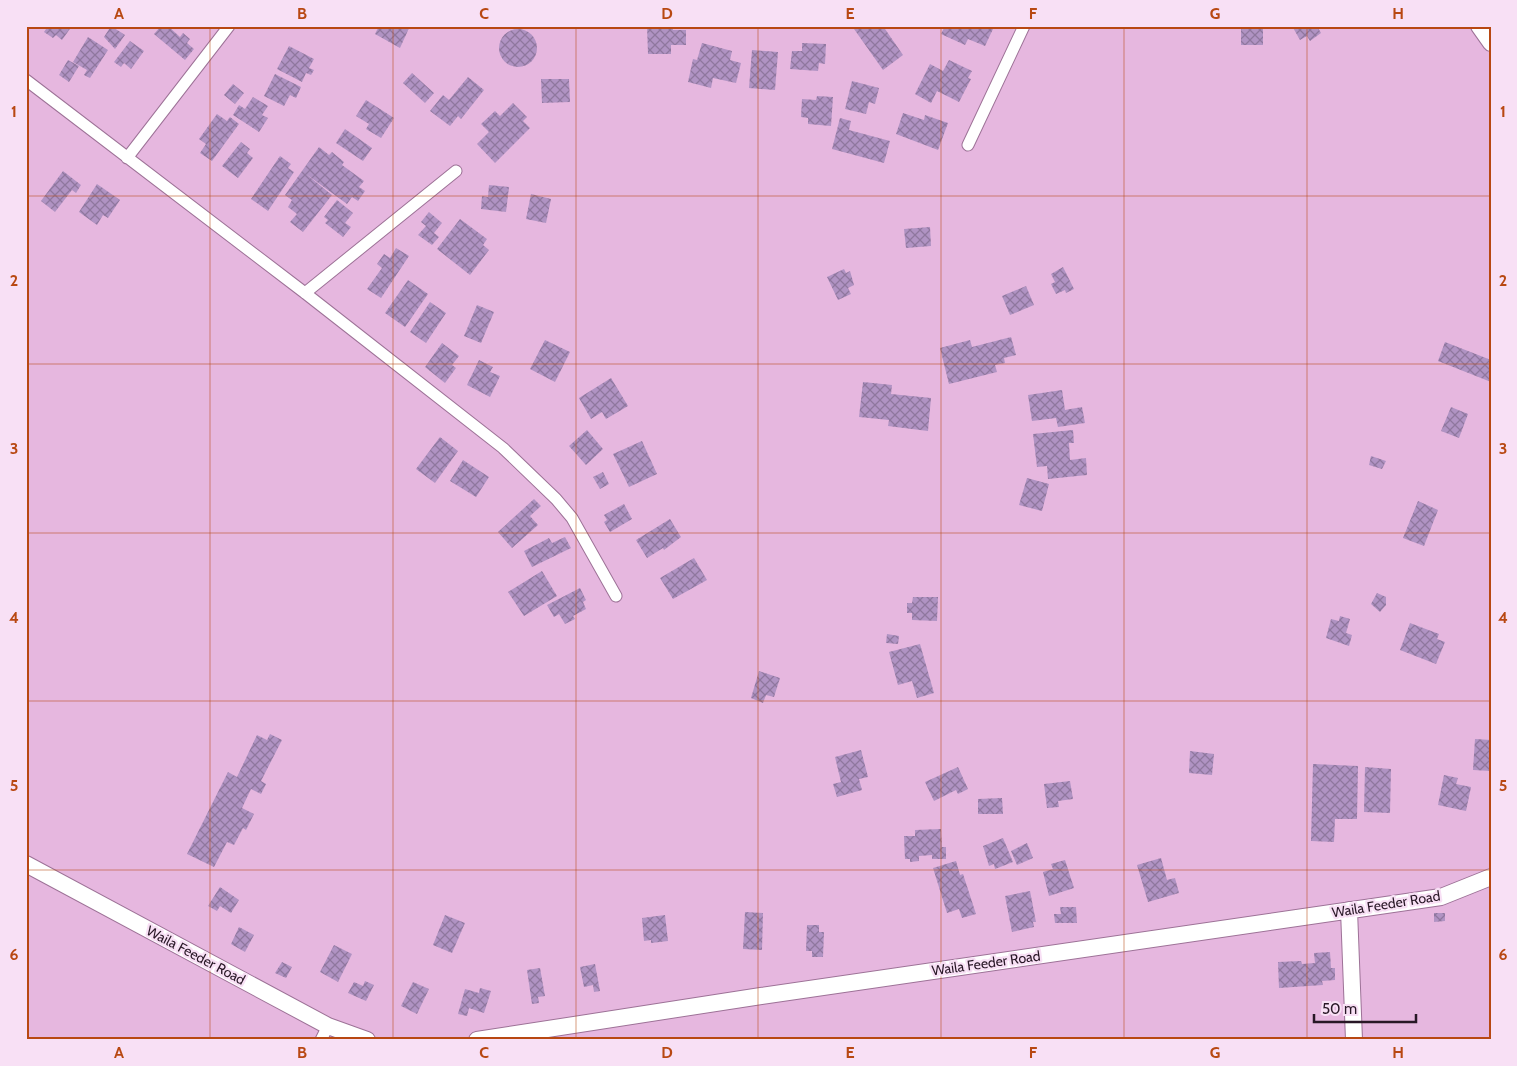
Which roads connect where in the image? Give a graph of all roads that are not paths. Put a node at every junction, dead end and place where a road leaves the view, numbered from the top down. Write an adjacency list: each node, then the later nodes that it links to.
1 (229, 26): 7 (street)
2 (1024, 26): 6 (street)
3 (1480, 26): 4 (street)
4 (1491, 43)
5 (26, 80): 7 (street)
6 (968, 145)
7 (127, 158): 9 (street)
8 (456, 171): 9 (street)
9 (305, 292): 10 (street)
10 (616, 596)
11 (26, 864): 14 (street, Waila Feeder Road)
12 (1491, 877): 13 (street, Waila Feeder Road)
13 (1349, 910): 16 (street, Waila Feeder Road); 17 (street)
14 (324, 1033): 15 (street, Waila Feeder Road)
15 (367, 1040)
16 (477, 1040)
17 (1354, 1040)

